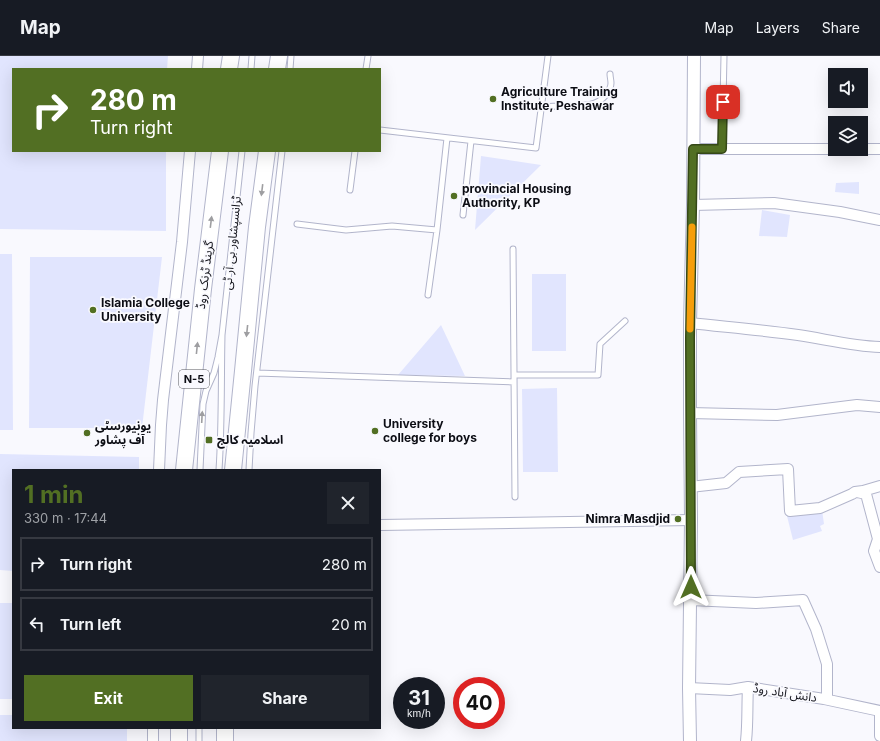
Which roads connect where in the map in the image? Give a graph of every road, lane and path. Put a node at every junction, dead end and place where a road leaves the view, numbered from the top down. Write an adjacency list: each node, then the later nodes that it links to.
1 (198, 56): 8 (street)
2 (231, 56): 9 (highway)
3 (252, 56): 10 (lane)
4 (368, 56): 11 (lane)
5 (548, 56): 13 (lane)
6 (694, 56): 17 (street)
7 (724, 56): 18 (lane)
8 (197, 68)
9 (230, 68)
10 (251, 68)
11 (366, 68)
12 (610, 74): 13 (lane)
13 (541, 108): 16 (lane)
14 (381, 130): 15 (lane)
15 (447, 138): 16 (lane); 31 (lane)
16 (471, 141): 28 (lane)
17 (693, 149): 18 (street); 27 (street)
18 (722, 149): 19 (street)
19 (880, 149)
20 (190, 152): 43 (street)
21 (220, 152): 44 (highway, گرینڈ ٹرنک روڈ / N-5, one-way to 21)
22 (242, 152): 36 (lane, ٹرانسپشاور بی آر ٹی)
23 (267, 152): 47 (highway, one-way to 47)
24 (282, 152): 38 (lane)
25 (355, 152): 26 (lane)
26 (350, 190)
27 (693, 205): 29 (street); 35 (street)
28 (463, 215)
29 (880, 220)
30 (297, 224): 31 (lane)
31 (437, 230): 33 (lane)
32 (513, 249): 39 (lane)
33 (428, 296)
34 (625, 321): 39 (lane)
35 (690, 323): 37 (street); 42 (street)
36 (222, 335): 45 (lane, ٹرانسپشاور بی آر ٹی, one-way to 36); 46 (lane, ٹرانسپشاور بی آر ٹی)
37 (880, 347)
38 (257, 373): 40 (lane); 48 (lane)
39 (514, 374): 40 (lane)
40 (514, 382): 52 (lane)
41 (880, 407): 42 (street)
42 (690, 414): 50 (street)
43 (159, 469)
44 (184, 469)
45 (200, 469)
46 (219, 469)
47 (232, 469)
48 (249, 469)
49 (880, 486): 51 (street)
50 (690, 487): 51 (street); 53 (street)
51 (855, 492): 55 (street)
52 (515, 497)
53 (691, 520): 54 (street); 56 (street)
54 (381, 525)
55 (880, 567)
56 (690, 600): 58 (street); 59 (street)
57 (748, 687): 58 (street, دانش آباد روڈ); 59 (street, دانش آباد روڈ); 73 (street)
58 (689, 688): 72 (street)
59 (827, 699): 60 (street, دانش آباد روڈ)
60 (880, 711): 66 (street)
61 (153, 729): 67 (street)
62 (180, 729): 68 (highway)
63 (199, 729): 69 (lane)
64 (225, 729): 70 (highway)
65 (231, 729): 71 (lane)
66 (880, 736)
67 (153, 741)
68 (179, 741)
69 (199, 741)
70 (225, 741)
71 (230, 741)
72 (690, 741)
73 (746, 741)

